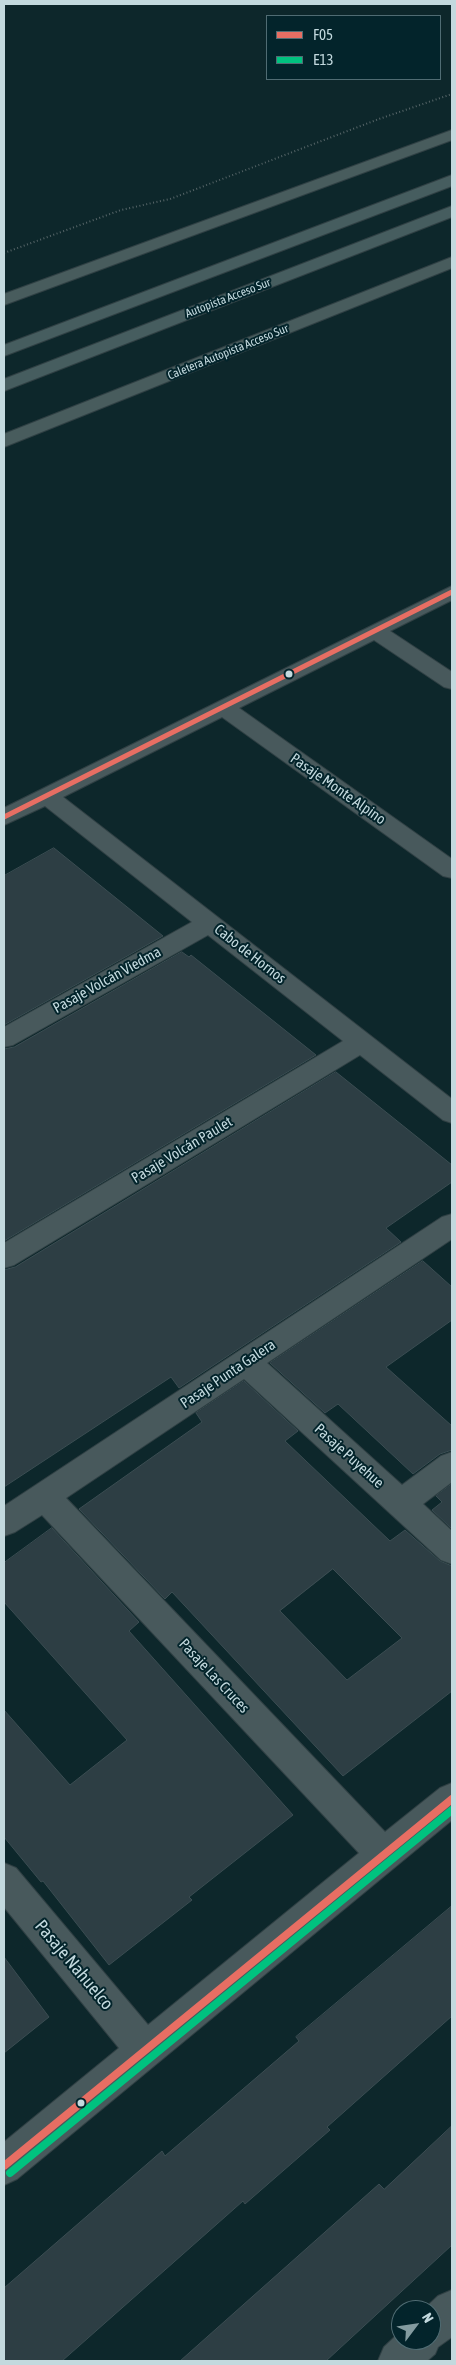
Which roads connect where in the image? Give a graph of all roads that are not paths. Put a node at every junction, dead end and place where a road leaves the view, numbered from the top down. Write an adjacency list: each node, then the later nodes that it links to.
1 (452, 135): 5 (main road)
2 (452, 180): 6 (highway)
3 (452, 211): 7 (highway, Autopista Acceso Sur)
4 (452, 262): 8 (main road, Caletera Autopista Acceso Sur)
5 (4, 300)
6 (4, 350)
7 (4, 385)
8 (4, 441)
9 (452, 592): 10 (street)
10 (375, 631): 11 (street); 12 (street)
11 (452, 682)
12 (224, 707): 13 (street); 15 (street, Pasaje Monte Alpino)
13 (47, 796): 14 (street); 16 (street, Cabo de Hornos)
14 (4, 818)
15 (452, 870)
16 (210, 923): 17 (street, Pasaje Volcán Viedma); 18 (street, Cabo de Hornos)
17 (4, 1038)
18 (361, 1042): 19 (street, Cabo de Hornos); 21 (street, Pasaje Volcán Paulet)
19 (452, 1113)
20 (452, 1225): 22 (street, Pasaje Punta Galera)
21 (4, 1258)
22 (246, 1362): 24 (street, Pasaje Punta Galera); 25 (street, Pasaje Puyehue)
23 (452, 1465): 25 (street)
24 (44, 1496): 26 (street, Pasaje Punta Galera); 29 (street, Pasaje Las Cruces)
25 (401, 1504): 27 (street, Pasaje Puyehue)
26 (4, 1523)
27 (452, 1550)
28 (452, 1799): 29 (street)
29 (384, 1855): 31 (street)
30 (4, 1880): 31 (street, Pasaje Nahuelco)
31 (145, 2050): 32 (street)
32 (4, 2166)
33 (452, 2310): 34 (street)
34 (441, 2320)
35 (410, 2350): 36 (street)
36 (398, 2361)

